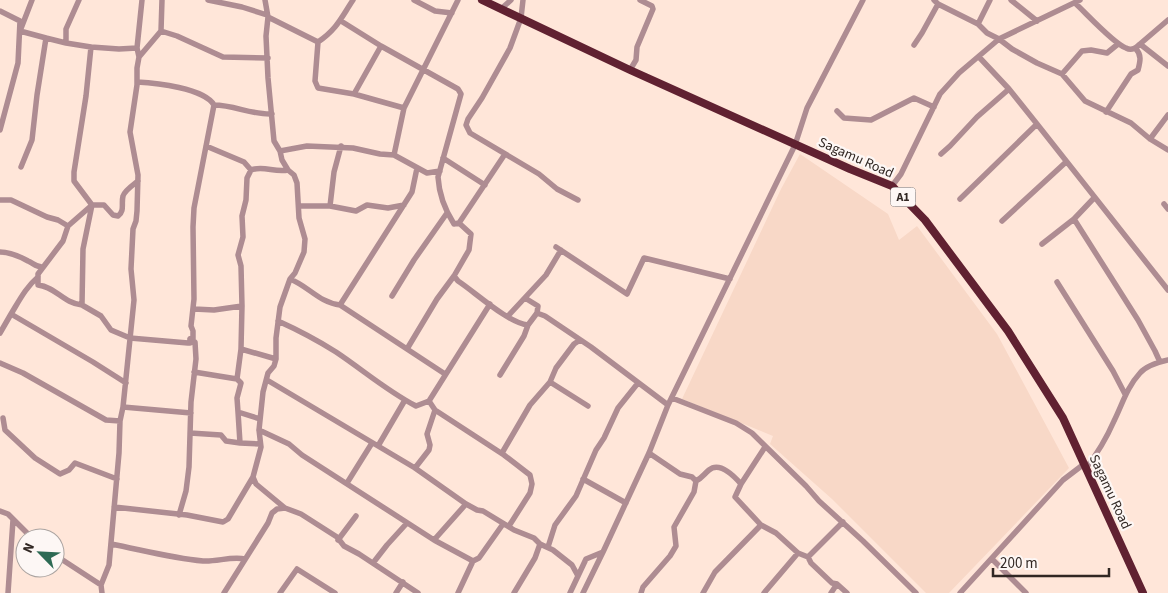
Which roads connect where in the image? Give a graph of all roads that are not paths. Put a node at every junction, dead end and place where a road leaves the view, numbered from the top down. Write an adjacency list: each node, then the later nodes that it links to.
1 (32, 0): 28 (street)
2 (79, 0): 33 (street)
3 (142, 0): 39 (street)
4 (162, 0): 29 (street)
5 (208, 0): 22 (street)
6 (265, 0): 22 (street)
7 (353, 0): 25 (street)
8 (414, 0): 21 (street)
9 (458, 0): 21 (street)
10 (482, 0): 19 (highway, Sagamu Road / A1)
11 (511, 0): 19 (street)
12 (523, 0): 23 (street)
13 (640, 0): 45 (street)
14 (863, 0): 60 (street)
15 (990, 0): 27 (street)
16 (1011, 0): 26 (street)
17 (936, 2): 27 (street); 35 (street)
18 (1077, 2): 26 (street); 34 (street)
19 (501, 9): 23 (highway, Sagamu Road / A1)
20 (0, 11): 28 (street)
21 (452, 13): 44 (street)
22 (267, 16): 32 (street); 42 (street)
23 (521, 18): 45 (highway, Sagamu Road / A1); 65 (street)
24 (1168, 20): 38 (street)
25 (341, 21): 32 (street); 37 (street)
26 (1037, 22): 31 (street)
27 (978, 24): 31 (street)
28 (20, 31): 30 (street); 58 (street)
29 (161, 31): 40 (street); 42 (street)
30 (46, 38): 33 (street); 70 (street)
31 (1000, 39): 41 (street); 46 (street)
32 (318, 42): 49 (street)
33 (66, 43): 36 (street)
34 (1118, 44): 38 (street); 46 (street)
35 (914, 45)
36 (91, 46): 39 (street); 82 (street)
37 (381, 46): 44 (street); 49 (street)
38 (1138, 46): 43 (street); 54 (street)
39 (137, 48): 40 (street)
40 (139, 57): 47 (street)
41 (979, 57): 48 (street); 51 (street)
42 (268, 58): 55 (street)
43 (1168, 66)
44 (424, 70): 52 (street); 68 (street)
45 (630, 70): 60 (highway, Sagamu Road / A1)
46 (1062, 74): 54 (street)
47 (137, 82): 50 (street); 75 (street)
48 (1009, 89): 57 (street); 66 (street)
49 (354, 94): 52 (street)
50 (214, 105): 55 (street); 61 (street)
51 (934, 107): 53 (street); 77 (street)
52 (404, 108): 67 (street)
53 (837, 111)
54 (1106, 112): 59 (street)
55 (272, 114): 63 (street)
56 (1168, 115): 59 (street)
57 (1037, 124): 69 (street); 79 (street)
58 (0, 130)
59 (1150, 139): 64 (street)
60 (795, 145): 77 (highway, Sagamu Road / A1); 97 (street)
61 (206, 146): 72 (street); 106 (street)
62 (341, 146): 63 (street); 67 (street); 85 (street)
63 (280, 150): 73 (street)
64 (1168, 150)
65 (505, 154): 76 (street); 81 (street)
66 (941, 154)
67 (394, 155): 71 (street)
68 (443, 158): 74 (street); 76 (street)
69 (1066, 162): 78 (street); 88 (street)
70 (21, 168)
71 (417, 168): 74 (street); 83 (street)
72 (251, 170): 73 (street); 105 (street)
73 (288, 170): 84 (street)
74 (440, 171): 86 (street)
75 (138, 180): 82 (street); 113 (street)
76 (485, 185): 89 (street)
77 (892, 186): 151 (highway, Sagamu Road / A1)
78 (1094, 198): 87 (street); 99 (street)
79 (960, 199)
80 (0, 200): 90 (street)
81 (578, 200)
82 (92, 204): 90 (street); 103 (street)
83 (404, 205): 85 (street); 104 (street)
84 (299, 206): 85 (street); 96 (street)
85 (330, 206)
86 (447, 213): 89 (street); 100 (street)
87 (1074, 219): 91 (street); 120 (street)
88 (1002, 221)
89 (459, 223): 94 (street)
90 (68, 226): 93 (street)
91 (1042, 244)
92 (0, 252): 93 (street)
93 (42, 267): 95 (street)
94 (454, 276): 102 (street); 116 (street)
95 (39, 277): 103 (street); 108 (street)
96 (290, 279): 104 (street); 110 (street)
97 (730, 280): 101 (street); 131 (street)
98 (1057, 282): 130 (street)
99 (1168, 290)
100 (392, 296)
101 (525, 298): 107 (street); 109 (street)
102 (490, 304): 109 (street); 123 (street)
103 (82, 305): 113 (street)
104 (340, 305): 116 (street)
105 (242, 306): 106 (street); 117 (street)
106 (194, 309): 114 (street)
107 (537, 312): 111 (street); 115 (street)
108 (11, 314): 112 (street); 128 (street)
109 (508, 316): 111 (street)
110 (278, 321): 118 (street); 132 (street)
111 (528, 324): 124 (street)
112 (0, 333)
113 (130, 338): 114 (street); 128 (street)
114 (190, 339): 122 (street)
115 (580, 340): 127 (street); 129 (street)
116 (407, 349): 123 (street)
117 (241, 350): 118 (street); 125 (street)
118 (276, 359): 126 (street)
119 (1168, 360): 120 (street)
120 (1160, 362): 130 (street)
121 (0, 363): 142 (street)
122 (194, 372): 125 (street); 139 (street)
123 (445, 374): 133 (street)
124 (500, 375)
125 (237, 379): 138 (street)
126 (267, 380): 141 (street); 147 (street)
127 (550, 382): 135 (street); 149 (street)
128 (126, 383): 136 (street)
129 (638, 383): 134 (street); 155 (street)
130 (1125, 394): 151 (street)
131 (672, 398): 134 (street); 148 (street)
132 (405, 400): 133 (street); 147 (street)
133 (429, 401): 137 (street)
134 (668, 405): 150 (street)
135 (588, 406)
136 (123, 407): 139 (street); 142 (street)
137 (435, 410): 149 (street); 152 (street)
138 (238, 412): 141 (street); 145 (street)
139 (191, 413): 144 (street)
140 (4, 418): 154 (street)
141 (260, 419): 143 (street)
142 (120, 421): 154 (street)
143 (259, 430): 146 (street); 157 (street)
144 (190, 433): 145 (street); 164 (street)
145 (240, 443): 146 (street)
146 (260, 444): 153 (street)
147 (375, 445): 152 (street); 157 (street)
148 (765, 447): 158 (street); 167 (street)
149 (502, 453): 169 (street)
150 (649, 453): 156 (street); 159 (street)
151 (1085, 466): 180 (street); 208 (highway, Sagamu Road / A1)
152 (415, 468): 160 (street)
153 (253, 477): 162 (street); 164 (street)
154 (117, 479): 161 (street)
155 (583, 480): 159 (street); 176 (street)
156 (696, 481): 158 (street); 200 (street)
157 (346, 483): 168 (street)
158 (741, 484): 170 (street)
159 (626, 503): 177 (street)
160 (466, 504): 169 (street); 173 (street)
161 (114, 507): 164 (street); 174 (street)
162 (285, 508): 172 (street); 181 (street)
163 (0, 511): 166 (street)
164 (179, 515)
165 (356, 516): 172 (street)
166 (14, 520): 171 (street); 189 (street)
167 (843, 522): 179 (street); 205 (street)
168 (407, 523): 173 (street); 184 (street)
169 (506, 525): 175 (street); 183 (street)
170 (761, 525): 178 (street); 201 (street)
171 (22, 528)
172 (338, 540): 184 (street)
173 (434, 540): 183 (street)
174 (111, 544): 181 (street); 188 (street)
175 (540, 544): 176 (street); 197 (street)
176 (548, 547): 185 (street)
177 (603, 552): 185 (street); 199 (street)
178 (798, 553): 179 (street); 202 (street)
179 (808, 558): 187 (street)
180 (992, 559): 206 (street); 207 (street)
181 (245, 560): 191 (street)
182 (65, 561): 188 (street)
183 (473, 561): 196 (street)
184 (373, 563): 186 (street)
185 (578, 576): 198 (street)
186 (403, 582): 194 (street); 195 (street)
187 (837, 584): 203 (street); 204 (street)
188 (102, 585): 190 (street)
189 (8, 593)
190 (102, 593)
191 (224, 593)
192 (280, 593): 193 (street)
193 (334, 593)
194 (396, 593)
195 (418, 593)
196 (458, 593)
197 (514, 593)
198 (570, 593)
199 (583, 593)
200 (642, 593)
201 (703, 593)
202 (764, 593)
203 (831, 593)
204 (847, 593)
205 (916, 593)
206 (960, 593)
207 (1026, 593)
208 (1143, 593)

